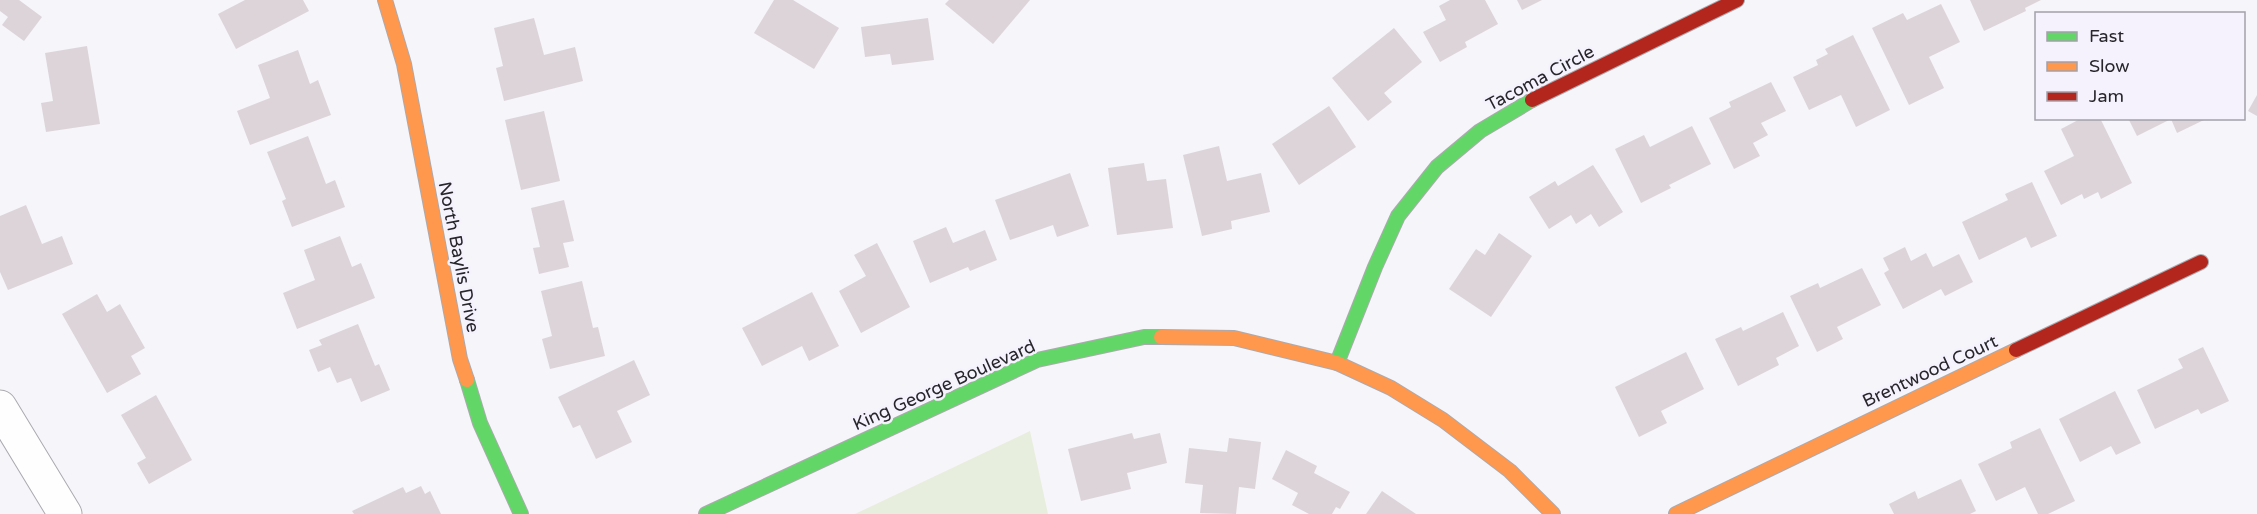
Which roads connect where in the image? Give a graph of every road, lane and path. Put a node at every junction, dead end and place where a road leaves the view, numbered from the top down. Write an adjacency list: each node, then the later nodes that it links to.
1 (385, 0): 7 (street, North Baylis Drive)
2 (1737, 0): 4 (street, Tacoma Circle)
3 (2201, 262): 10 (street, Brentwood Court)
4 (1337, 363): 8 (street, King George Boulevard); 9 (street, King George Boulevard)
5 (0, 407): 6 (street)
6 (65, 514)
7 (521, 514)
8 (706, 514)
9 (1553, 514)
10 (1676, 514)

